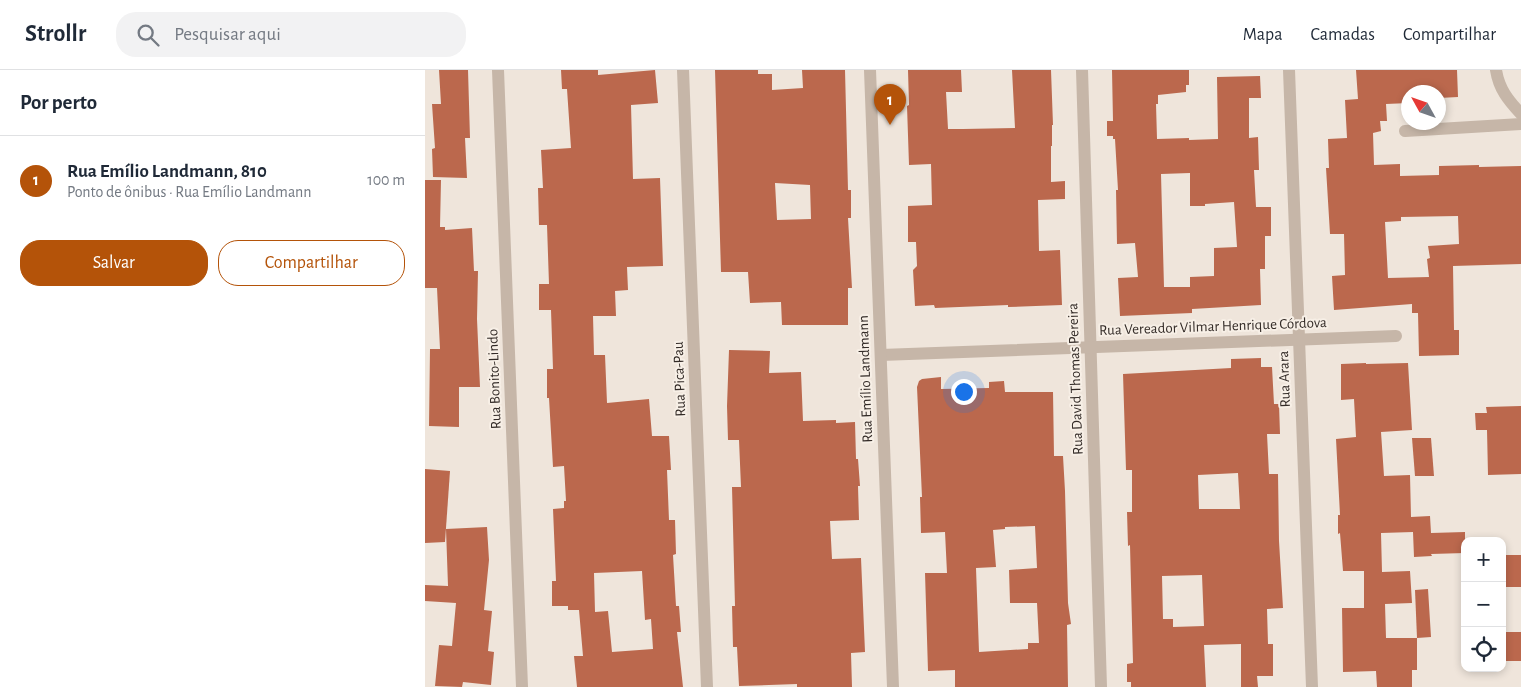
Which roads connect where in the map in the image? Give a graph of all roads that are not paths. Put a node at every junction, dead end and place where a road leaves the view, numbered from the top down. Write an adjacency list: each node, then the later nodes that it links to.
1 (498, 70): 14 (street, Rua Bonito-Lindo)
2 (683, 70): 15 (street, Rua Pica-Pau)
3 (870, 70): 13 (street, Rua Emílio Landmann)
4 (1082, 70): 12 (street, Rua David Thomas Pereira)
5 (1289, 70): 11 (street, Rua Arara)
6 (1496, 70): 7 (street)
7 (1521, 114)
8 (1521, 124): 9 (street)
9 (1405, 131)
10 (1396, 336): 11 (street, Rua Vereador Vilmar Henrique Córdova)
11 (1299, 340): 12 (street, Rua Vereador Vilmar Henrique Córdova); 18 (street, Rua Arara)
12 (1091, 347): 13 (street, Rua Vereador Vilmar Henrique Córdova); 17 (street, Rua David Thomas Pereira)
13 (881, 354): 16 (street, Rua Emílio Landmann)
14 (522, 687)
15 (707, 687)
16 (893, 687)
17 (1101, 687)
18 (1311, 687)

